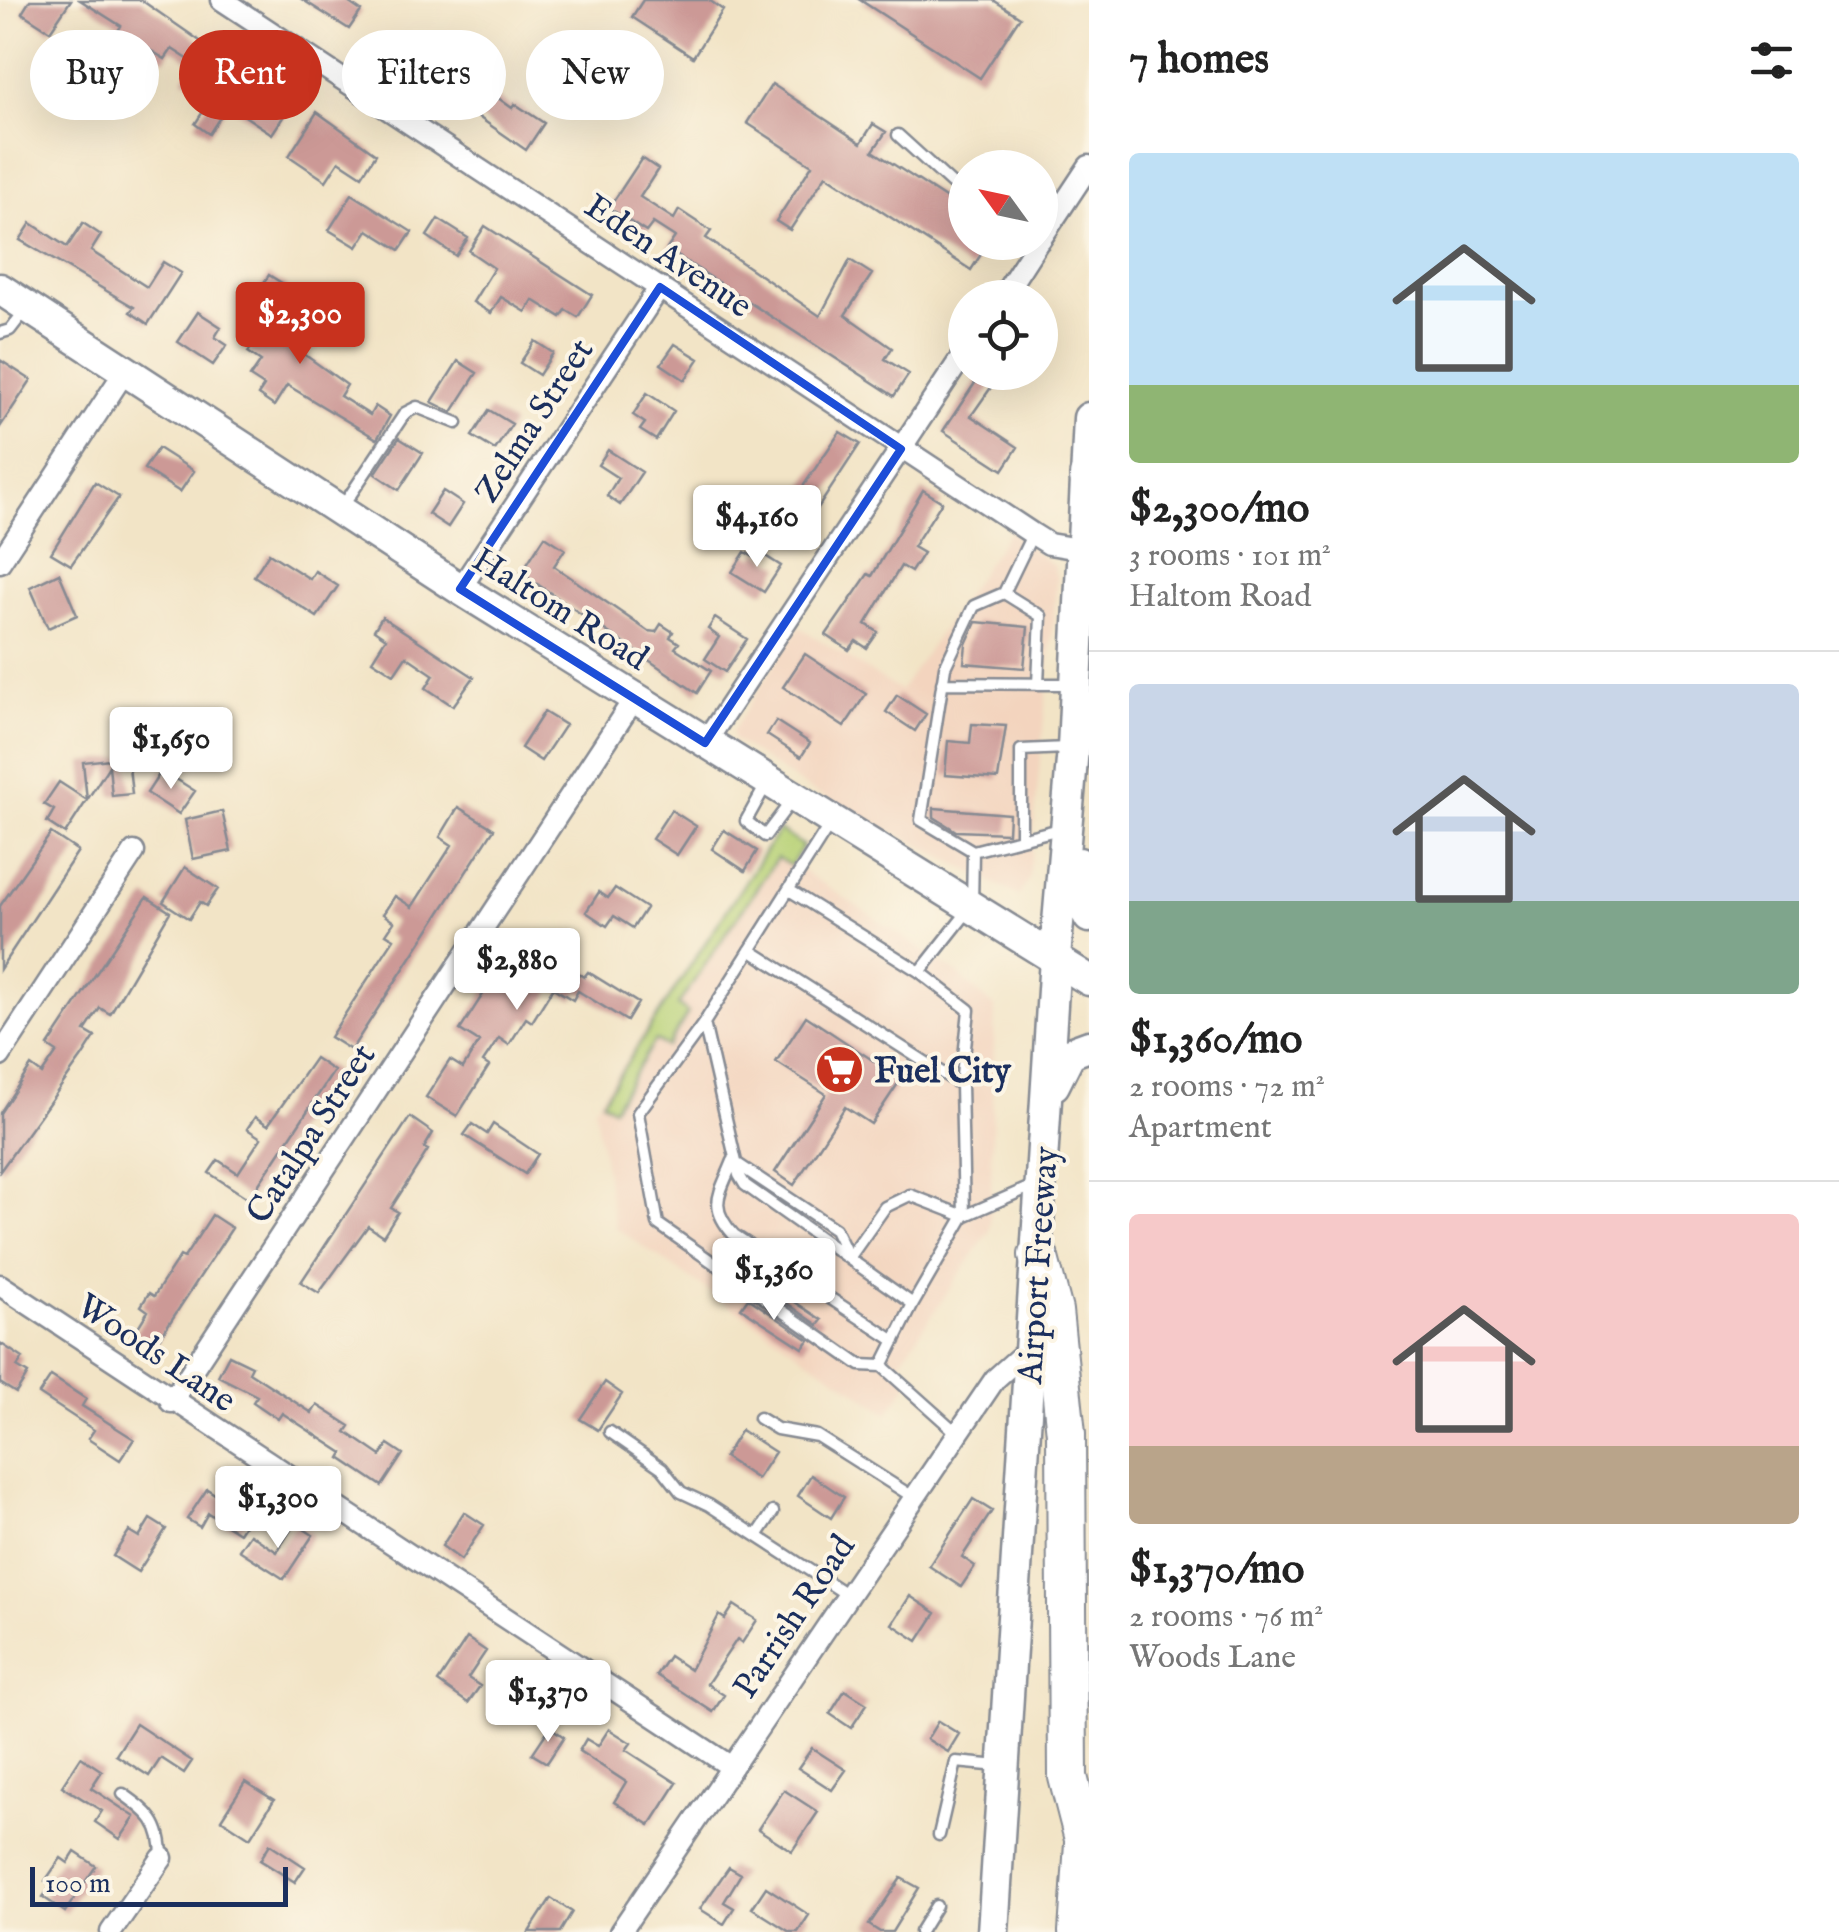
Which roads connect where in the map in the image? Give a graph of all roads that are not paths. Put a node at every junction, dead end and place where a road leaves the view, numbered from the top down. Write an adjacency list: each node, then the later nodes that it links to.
1 (222, 0): 8 (street, Eden Avenue)
2 (898, 135): 4 (lane)
3 (1089, 166): 6 (street)
4 (948, 181)
5 (1058, 198): 6 (lane)
6 (1066, 201): 7 (street)
7 (1058, 211)
8 (660, 287): 16 (street, Eden Avenue); 22 (street, Zelma Street)
9 (0, 289): 10 (main road, Haltom Road)
10 (28, 307): 11 (lane); 12 (main road, Haltom Road)
11 (0, 334)
12 (125, 371): 18 (main road, Haltom Road); 21 (street)
13 (948, 378): 16 (street)
14 (1089, 418): 17 (main road, Airport Freeway)
15 (457, 422): 18 (lane)
16 (901, 449): 19 (street, Eden Avenue); 28 (street)
17 (1089, 476): 20 (main road, Airport Freeway)
18 (340, 511): 22 (main road, Haltom Road)
19 (1033, 534): 20 (street, Eden Avenue); 23 (lane)
20 (1085, 550): 26 (main road, Airport Freeway)
21 (0, 562)
22 (460, 589): 27 (main road, Haltom Road)
23 (1004, 593): 24 (lane); 25 (lane)
24 (942, 683): 25 (lane); 33 (lane)
25 (1038, 684): 26 (lane)
26 (1077, 684): 29 (main road, Airport Freeway)
27 (634, 698): 28 (main road, Haltom Road); 57 (street, Catalpa Street)
28 (704, 743): 30 (main road, Haltom Road)
29 (1073, 748): 31 (main road, Airport Freeway); 32 (lane)
30 (831, 823): 35 (lane); 36 (main road, Haltom Road)
31 (1068, 827): 32 (lane); 37 (main road); 39 (main road, Airport Freeway)
32 (1021, 839): 33 (lane)
33 (973, 851): 36 (lane)
34 (134, 852): 44 (street)
35 (789, 890): 38 (lane); 40 (lane)
36 (972, 906): 39 (main road, Haltom Road); 40 (lane)
37 (1089, 917)
38 (750, 950): 42 (lane); 45 (lane)
39 (1055, 958): 41 (main road, Haltom Road); 46 (main road, Airport Freeway)
40 (920, 972): 45 (lane)
41 (1089, 980)
42 (704, 1024): 47 (lane); 56 (lane)
43 (1089, 1046): 46 (main road)
44 (0, 1056)
45 (961, 1085): 49 (lane)
46 (1047, 1112): 48 (main road, Airport Freeway)
47 (733, 1161): 51 (lane); 54 (lane)
48 (1043, 1181): 49 (lane); 50 (main road, Airport Freeway)
49 (964, 1216): 51 (lane); 53 (lane)
50 (1038, 1255): 55 (main road, Airport Freeway); 70 (highway)
51 (849, 1258): 53 (lane)
52 (0, 1285): 57 (street, Woods Lane)
53 (914, 1304): 54 (lane)
54 (894, 1341): 56 (lane)
55 (1032, 1346): 60 (street, Parrish Road); 67 (main road, Airport Freeway)
56 (882, 1366): 60 (lane)
57 (171, 1402): 66 (street, Woods Lane)
58 (759, 1418): 61 (lane)
59 (610, 1432): 63 (lane)
60 (957, 1433): 61 (street, Parrish Road)
61 (913, 1497): 64 (street, Parrish Road)
62 (772, 1512): 63 (lane)
63 (757, 1536): 64 (lane)
64 (846, 1594): 66 (street, Parrish Road)
65 (1089, 1751): 70 (highway)
66 (730, 1766): 74 (street, Parrish Road)
67 (1004, 1767): 69 (lane); 76 (main road, Airport Freeway)
68 (123, 1794): 71 (lane)
69 (939, 1835)
70 (1084, 1840): 77 (highway)
71 (162, 1858): 73 (street)
72 (936, 1906): 75 (lane)
73 (111, 1932)
74 (620, 1932)
75 (920, 1932)
76 (994, 1932)
77 (1078, 1932)

